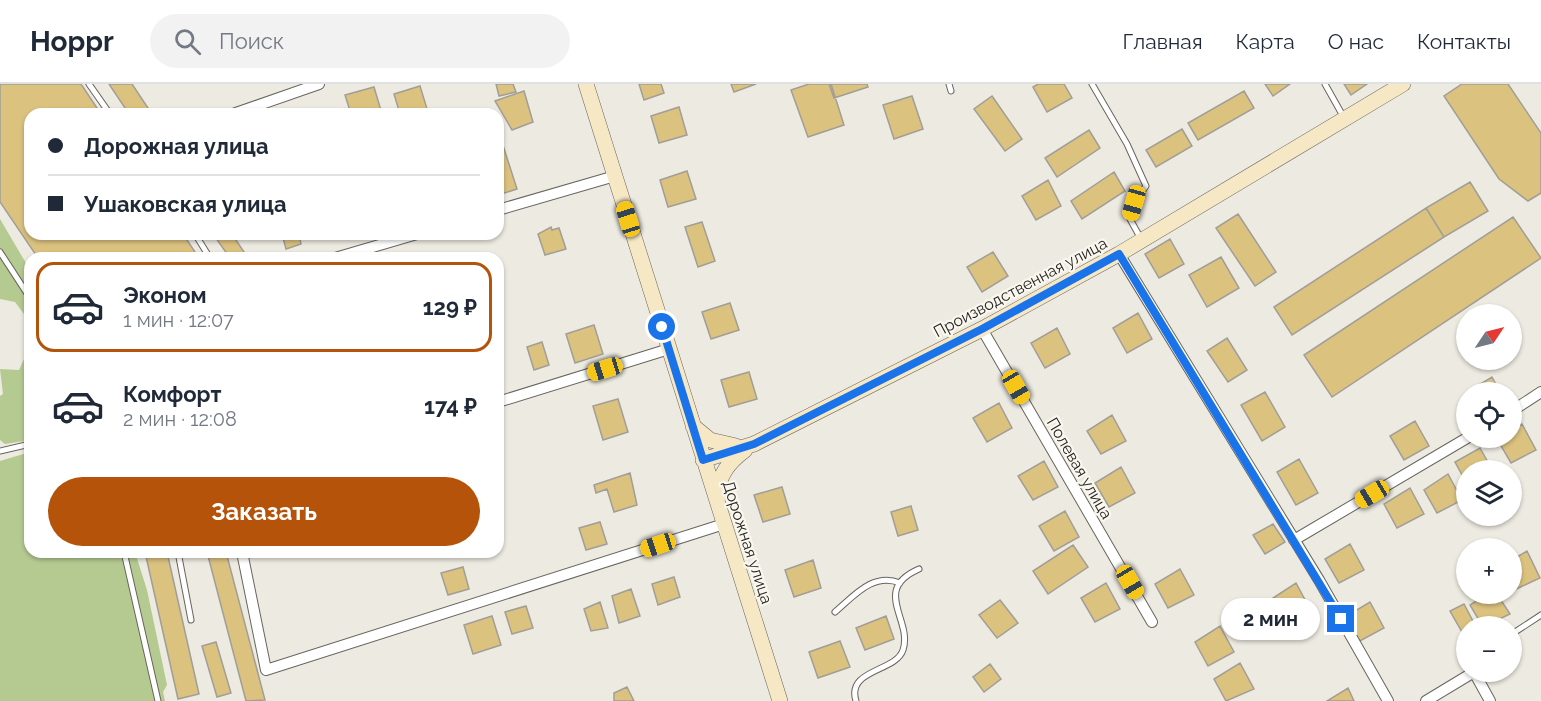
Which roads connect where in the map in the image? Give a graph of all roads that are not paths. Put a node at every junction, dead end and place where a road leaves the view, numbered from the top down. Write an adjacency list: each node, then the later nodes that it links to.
1 (89, 84): 9 (lane)
2 (319, 84): 10 (street)
3 (586, 84): 12 (street, Дорожная улица)
4 (949, 84): 8 (lane)
5 (1092, 84): 15 (lane)
6 (1325, 84): 11 (lane)
7 (1403, 84): 11 (street, Производственная улица)
8 (951, 91)
9 (106, 108)
10 (250, 108)
11 (1345, 119): 15 (street, Производственная улица)
12 (615, 176): 13 (street); 21 (street, Дорожная улица)
13 (504, 208)
14 (396, 240): 17 (street)
15 (1142, 240): 18 (street, Производственная улица)
16 (0, 252): 19 (lane)
17 (356, 252)
18 (1119, 254): 20 (street, Производственная улица); 33 (street)
19 (24, 289)
20 (982, 329): 26 (street, Производственная улица); 42 (street, Полевая улица)
21 (669, 349): 23 (street); 25 (street, Дорожная улица)
22 (1541, 392): 24 (street)
23 (504, 400)
24 (1522, 404)
25 (693, 426): 26 (street); 30 (street, Дорожная улица)
26 (754, 444): 30 (street, Производственная улица); 31 (street)
27 (1456, 444): 33 (street)
28 (24, 445): 29 (lane)
29 (0, 450)
30 (703, 460): 31 (street, Дорожная улица)
31 (718, 506): 32 (street, Дорожная улица)
32 (724, 524): 36 (street); 47 (street, Дорожная улица)
33 (1294, 540): 49 (street)
34 (125, 558): 46 (lane)
35 (179, 558): 41 (lane)
36 (243, 558)
37 (919, 568): 38 (lane)
38 (900, 583): 39 (lane); 48 (lane)
39 (835, 612)
40 (1541, 615): 43 (lane)
41 (191, 620)
42 (1152, 622)
43 (1522, 627)
44 (1457, 682): 50 (street)
45 (1480, 682): 51 (street)
46 (158, 701)
47 (780, 701)
48 (856, 701)
49 (1388, 701)
50 (1426, 701)
51 (1490, 701)

